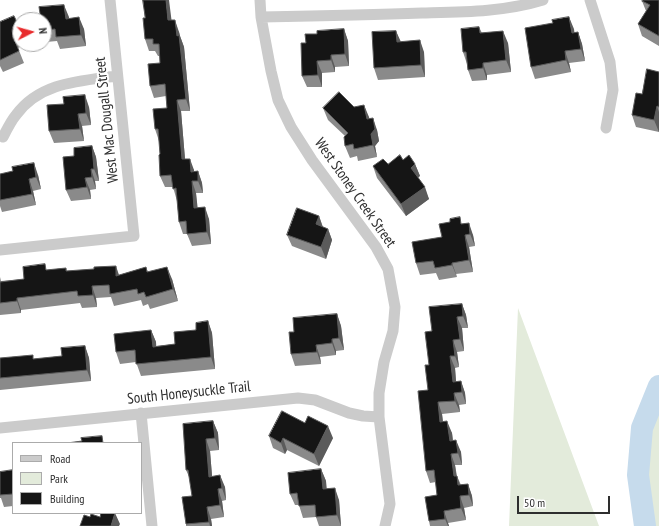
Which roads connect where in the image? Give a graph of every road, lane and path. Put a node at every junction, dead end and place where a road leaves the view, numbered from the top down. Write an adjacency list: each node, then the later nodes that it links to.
1 (110, 0): 6 (street, West Mac Dougall Street)
2 (260, 0): 5 (street, West Stoney Creek Street)
3 (543, 0): 5 (street)
4 (590, 0): 7 (street)
5 (261, 17): 11 (street, West Stoney Creek Street)
6 (117, 76): 8 (street); 9 (street, West Mac Dougall Street)
7 (606, 128)
8 (3, 136)
9 (0, 250)
10 (140, 413): 11 (street, South Honeysuckle Trail); 12 (street, South Honeysuckle Trail); 13 (street)
11 (379, 417): 14 (street, West Stoney Creek Street)
12 (0, 428)
13 (152, 526)
14 (385, 526)

